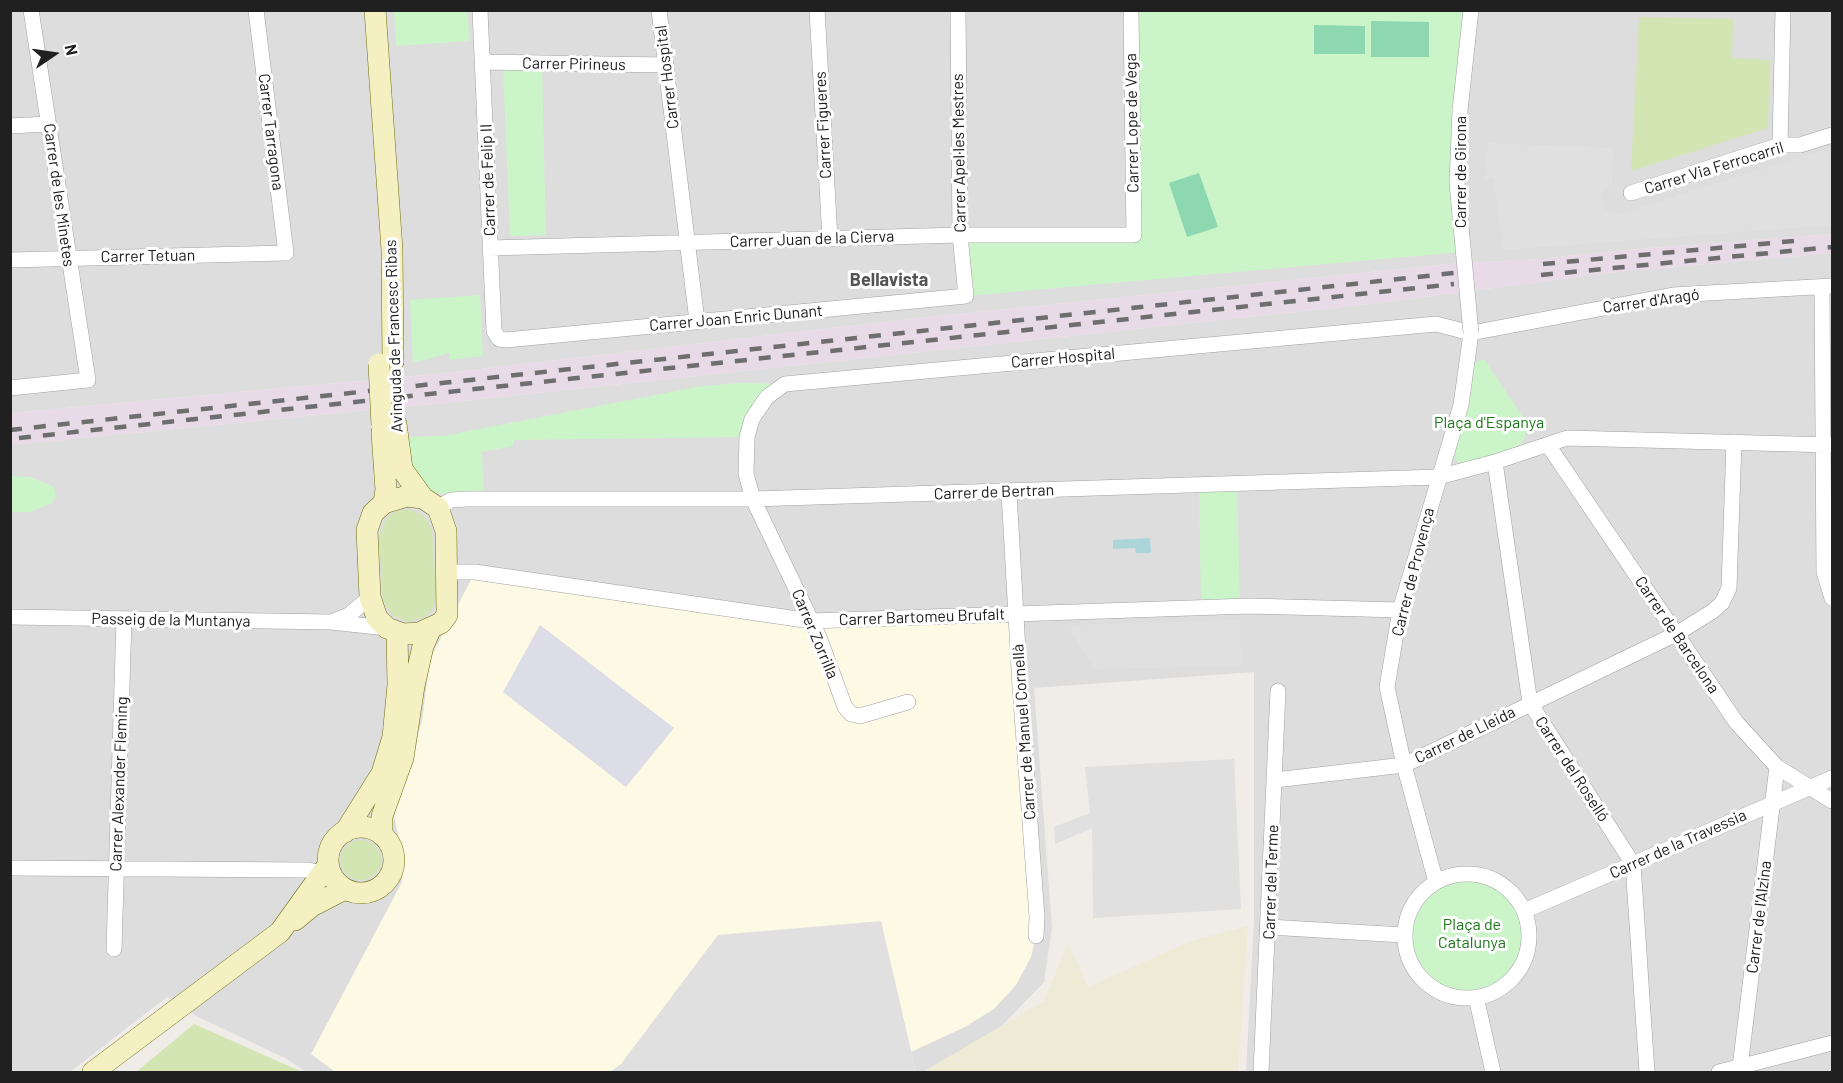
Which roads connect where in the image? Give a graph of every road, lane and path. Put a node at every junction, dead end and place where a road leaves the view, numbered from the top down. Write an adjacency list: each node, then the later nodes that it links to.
1 (31, 10): 13 (street, Carrer de les Minetes)
2 (256, 10): 23 (street, Carrer Tarragona)
3 (375, 10): 32 (street, Avinguda de Francesc Ribas, bridge)
4 (480, 10): 11 (street, Carrer de Felip II)
5 (659, 10): 12 (street, Carrer Hospital)
6 (817, 10): 20 (street, Carrer Figueres)
7 (958, 10): 19 (street, Carrer Apel·les Mestres)
8 (1131, 10): 18 (street, Carrer Lope de Vega)
9 (1471, 10): 29 (street, Carrer de Girona, bridge)
10 (1783, 10): 16 (street)
11 (483, 62): 12 (street, Carrer Pirineus); 22 (street, Carrer de Felip II)
12 (665, 65): 21 (street, Carrer Hospital)
13 (48, 124): 14 (street); 24 (street, Carrer de les Minetes)
14 (10, 126)
15 (1833, 135): 16 (street, Carrer Via Ferrocarril)
16 (1780, 145): 17 (street, Carrer Via Ferrocarril)
17 (1631, 193)
18 (1134, 234): 19 (street, Carrer Juan de la Cierva)
19 (960, 235): 20 (street, Carrer Juan de la Cierva); 27 (street, Carrer Apel·les Mestres)
20 (830, 239): 21 (street, Carrer Juan de la Cierva)
21 (687, 243): 22 (street, Carrer Juan de la Cierva); 28 (street, Carrer Hospital)
22 (490, 248): 30 (street, Carrer de Felip II)
23 (286, 253): 24 (street, Carrer Tetuan)
24 (68, 258): 25 (street, Carrer Tetuan); 31 (street, Carrer de les Minetes)
25 (10, 260)
26 (1827, 286): 29 (street, Carrer d'Aragó); 35 (street)
27 (966, 296): 28 (street, Carrer Joan Enric Dunant)
28 (697, 321): 30 (street, Carrer Joan Enric Dunant)
29 (1471, 333): 37 (street, Carrer de Provença); 39 (street, Carrer Hospital)
30 (506, 340)
31 (10, 388)
32 (389, 425): 40 (street, Avinguda de Francesc Ribas); 41 (street, Avinguda de Francesc Ribas)
33 (1734, 442): 34 (street); 35 (street); 53 (street, Carrer de Lleida)
34 (1548, 445): 36 (street, Carrer de Bertran); 53 (street, Carrer de Barcelona)
35 (1828, 445): 44 (street)
36 (1495, 462): 37 (street, Carrer de Bertran); 56 (street, Carrer del Roselló)
37 (1438, 477): 38 (street, Carrer de Bertran); 45 (street, Carrer de Provença)
38 (1009, 492): 39 (street, Carrer de Bertran); 46 (street, Carrer de Manuel Cornellà)
39 (753, 500): 41 (street, Carrer de Bertran); 49 (street, Carrer Zorrilla)
40 (384, 503): 41 (street); 43 (street)
41 (431, 503): 42 (street)
42 (448, 572): 49 (street, Carrer Bartomeu Brufalt); 52 (street)
43 (370, 597): 50 (street, Passeig de la Muntanya); 51 (street)
44 (1833, 598)
45 (1400, 610): 46 (street, Carrer Bartomeu Brufalt); 57 (street, Carrer de Provença)
46 (1016, 614): 49 (street, Carrer Bartomeu Brufalt); 76 (street, Carrer de Manuel Cornellà)
47 (10, 617): 48 (street, Passeig de la Muntanya)
48 (124, 619): 50 (street, Passeig de la Muntanya); 69 (street, Carrer Alexander Fleming)
49 (811, 621): 55 (street, Carrer Zorrilla)
50 (331, 622): 51 (street, Passeig de la Muntanya)
51 (392, 630): 52 (street); 64 (street)
52 (430, 630): 65 (street)
53 (1676, 634): 56 (street, Carrer de Lleida); 58 (street, Carrer de Barcelona)
54 (1278, 692): 60 (street, Carrer del Terme)
55 (908, 702)
56 (1530, 704): 57 (street, Carrer de Lleida); 66 (street, Carrer del Roselló)
57 (1404, 765): 60 (street, Carrer de Lleida); 70 (street, Carrer de Provença)
58 (1777, 767): 61 (street, Carrer de Barcelona); 63 (street, Carrer de l'Alzina)
59 (1833, 778): 61 (street, Carrer de la Travessia)
60 (1275, 780): 73 (street, Carrer del Terme)
61 (1811, 787): 62 (street, Carrer de Barcelona); 63 (street, Carrer de la Travessia)
62 (1833, 801)
63 (1773, 802): 66 (street, Carrer de la Travessia); 80 (street, Carrer de l'Alzina)
64 (345, 832): 65 (street); 68 (street)
65 (382, 835): 71 (street)
66 (1633, 864): 72 (street, Carrer de la Travessia); 84 (street, Carrer del Roselló)
67 (10, 868): 69 (street)
68 (325, 869): 69 (street); 71 (street); 74 (street)
69 (117, 870): 77 (street, Carrer Alexander Fleming)
70 (1436, 882): 72 (street); 75 (street)
71 (345, 889): 74 (street)
72 (1524, 912): 78 (street)
73 (1269, 927): 75 (street); 82 (street, Carrer del Terme)
74 (280, 932): 81 (street)
75 (1403, 935): 78 (street)
76 (1036, 936)
77 (114, 949)
78 (1476, 998): 83 (street)
79 (1833, 1043): 80 (street)
80 (1740, 1067): 85 (street)
81 (93, 1072)
82 (1261, 1072)
83 (1493, 1072)
84 (1647, 1072)
85 (1719, 1072)

